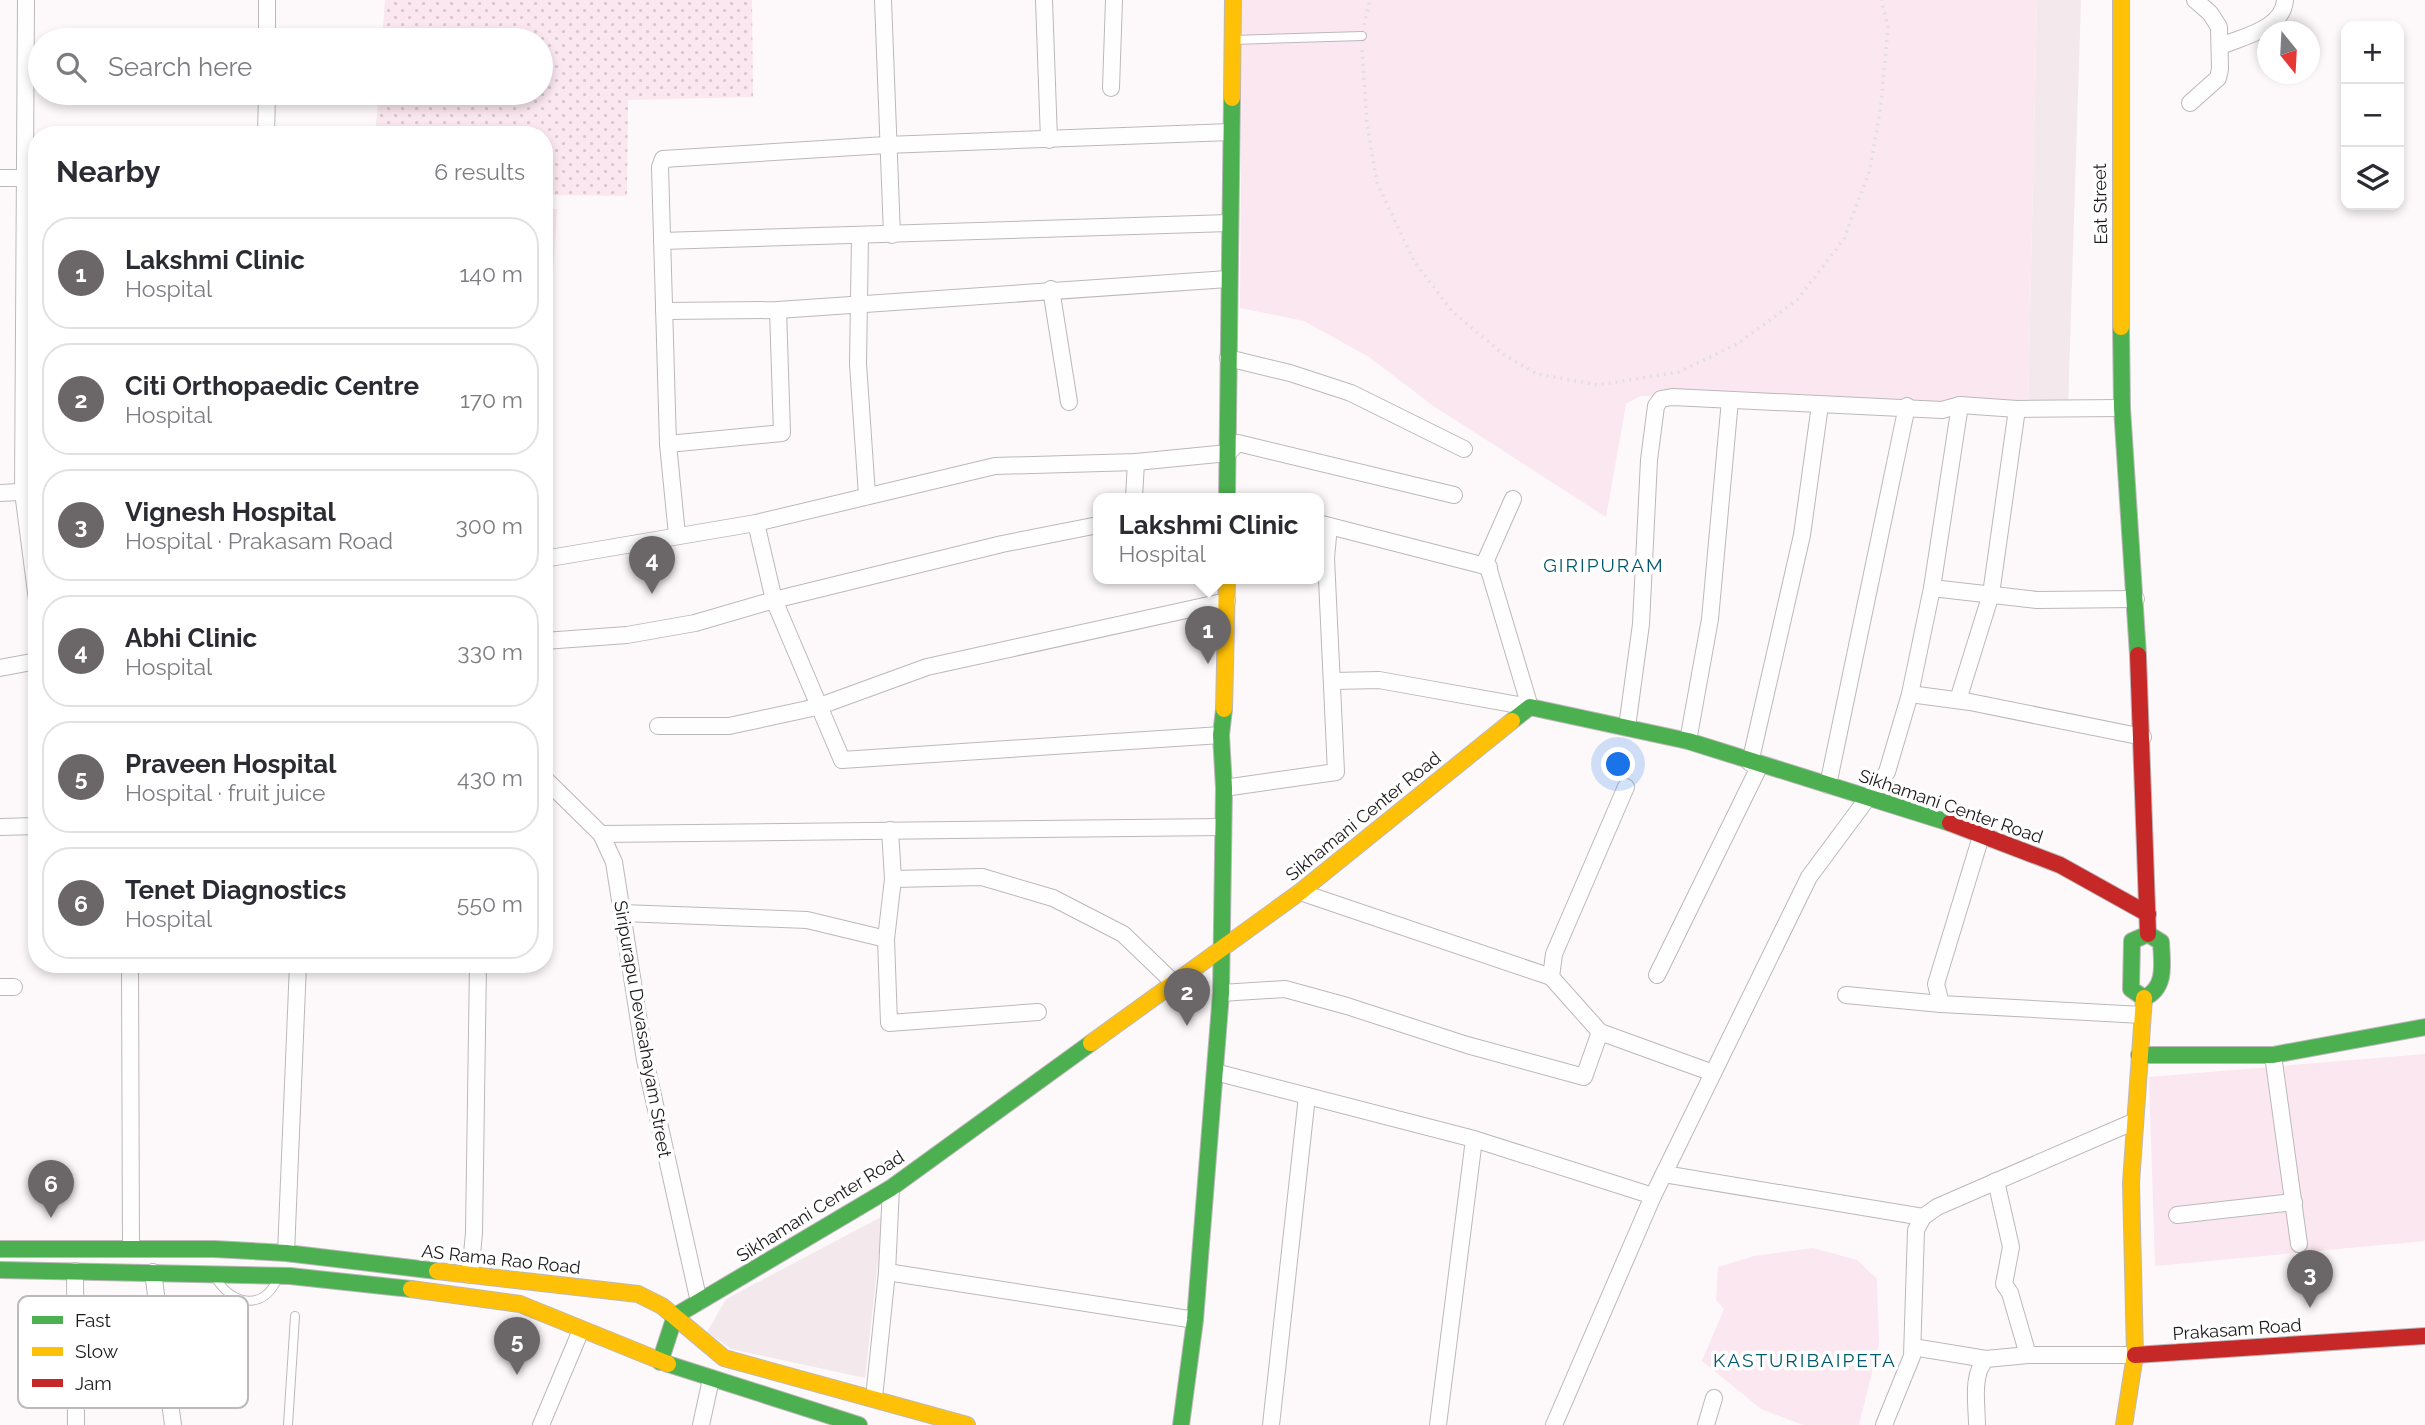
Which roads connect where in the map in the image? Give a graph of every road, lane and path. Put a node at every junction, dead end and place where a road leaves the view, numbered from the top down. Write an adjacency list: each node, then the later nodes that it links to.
1 (26, 0): 17 (street)
2 (267, 0): 12 (street)
3 (883, 0): 25 (street)
4 (1044, 0): 24 (street)
5 (1114, 0): 16 (street)
6 (1233, 0): 14 (street)
7 (1370, 0): 13 (path)
8 (1881, 0): 13 (path)
9 (2121, 0): 43 (street, Eat Street)
10 (2195, 0): 15 (street)
11 (2286, 0): 15 (street)
12 (267, 28)
13 (1362, 36): 14 (lane)
14 (1233, 40): 23 (street)
15 (2221, 46): 18 (street)
16 (1111, 88)
17 (28, 89)
18 (2190, 103)
19 (28, 105): 21 (street)
20 (267, 105): 22 (street)
21 (29, 126)
22 (266, 126)
23 (1231, 132): 24 (street); 28 (street)
24 (1049, 140): 25 (street)
25 (886, 145): 29 (street); 31 (street)
26 (0, 178): 27 (street)
27 (28, 178)
28 (1229, 223): 29 (street); 32 (street)
29 (892, 235): 30 (street)
30 (860, 237): 31 (street); 34 (street)
31 (662, 241): 36 (street)
32 (1228, 279): 33 (street); 37 (street)
33 (1051, 289): 34 (street); 39 (street)
34 (859, 305): 35 (street); 53 (street)
35 (778, 310): 36 (street); 45 (street)
36 (664, 311): 45 (street)
37 (1228, 358): 46 (street); 47 (street)
38 (1730, 400): 40 (street); 78 (street); 81 (street)
39 (1069, 402)
40 (1820, 405): 42 (street); 82 (street)
41 (1960, 405): 42 (street); 44 (street); 64 (street)
42 (1907, 406): 83 (street)
43 (2122, 408): 44 (street); 66 (street, Eat Street)
44 (2017, 409): 65 (street)
45 (668, 444): 59 (street)
46 (1465, 449)
47 (1228, 453): 48 (street); 52 (street); 54 (street)
48 (1136, 462): 51 (street); 53 (street)
49 (28, 492): 50 (street)
50 (0, 493)
51 (1134, 493)
52 (1227, 493)
53 (867, 495): 56 (street)
54 (1454, 495)
55 (1513, 499): 62 (street)
56 (756, 523): 59 (street); 67 (street)
57 (1324, 524): 62 (street)
58 (1093, 526): 67 (street)
59 (677, 535): 61 (street)
60 (1324, 535): 72 (street)
61 (553, 557)
62 (1489, 567): 76 (street)
63 (1227, 584): 68 (street)
64 (1932, 588): 65 (street); 73 (street)
65 (1991, 594): 66 (street); 74 (street)
66 (2136, 599): 80 (street, Eat Street)
67 (774, 600): 69 (street); 75 (street)
68 (1227, 601): 75 (street); 79 (street)
69 (553, 639)
70 (28, 663): 71 (street)
71 (0, 668)
72 (1333, 681): 76 (street); 86 (street)
73 (1910, 694): 74 (street); 87 (street)
74 (1958, 700): 80 (street)
75 (817, 707): 77 (street); 79 (street)
76 (1530, 708): 78 (street, Sikhamani Center Road); 95 (street, Sikhamani Center Road)
77 (658, 726)
78 (1627, 727): 81 (street, Sikhamani Center Road)
79 (1221, 735): 86 (street)
80 (2143, 737): 97 (street, Eat Street)
81 (1688, 741): 82 (street, Sikhamani Center Road)
82 (1755, 764): 83 (street, Sikhamani Center Road); 104 (street)
83 (1828, 785): 87 (street, Sikhamani Center Road)
84 (553, 787): 93 (street, Siripurapu Devasahayam Street)
85 (1626, 787): 105 (street)
86 (1224, 788): 90 (street)
87 (1866, 797): 92 (street, Sikhamani Center Road); 118 (street)
88 (28, 826): 89 (street)
89 (0, 827)
90 (1222, 827): 91 (street); 100 (street)
91 (890, 830): 93 (street); 94 (street)
92 (1982, 833): 97 (street, Sikhamani Center Road); 110 (street)
93 (601, 834): 96 (street, Siripurapu Devasahayam Street)
94 (893, 879): 99 (street); 106 (street)
95 (1300, 892): 100 (street, Sikhamani Center Road); 105 (street)
96 (622, 913): 99 (street); 144 (street, Siripurapu Devasahayam Street)
97 (2148, 914): 98 (street, Eat Street)
98 (2148, 934): 109 (street); 109 (street)
99 (886, 939): 111 (street)
100 (1221, 950): 106 (street, Sikhamani Center Road); 107 (street)
101 (130, 973): 131 (street)
102 (298, 973): 132 (street)
103 (478, 973): 138 (street)
104 (1657, 975)
105 (1551, 977): 114 (street)
106 (1175, 984): 124 (street, Sikhamani Center Road)
107 (1221, 993): 114 (street); 117 (street)
108 (1846, 995): 110 (street)
109 (2144, 998): 112 (street)
110 (1941, 1004): 112 (street)
111 (1038, 1012)
112 (2142, 1015): 115 (street)
113 (2425, 1027): 116 (street)
114 (1600, 1032): 118 (street)
115 (2139, 1055): 116 (street); 120 (street)
116 (2273, 1055): 126 (street)
117 (1215, 1072): 119 (street); 147 (street)
118 (1713, 1073): 122 (street)
119 (1307, 1096): 121 (street); 164 (street)
120 (2133, 1122): 123 (street); 152 (street)
121 (1474, 1139): 125 (street); 165 (street)
122 (1664, 1174): 125 (street); 128 (street)
123 (1996, 1181): 128 (street); 151 (street)
124 (891, 1188): 136 (street); 144 (street, Sikhamani Center Road)
125 (1653, 1196): 166 (street)
126 (2294, 1202): 127 (street); 129 (street)
127 (2177, 1215)
128 (1923, 1217): 150 (street)
129 (2299, 1244)
130 (0, 1249): 131 (street, AS Rama Rao Road)
131 (131, 1249): 132 (street, AS Rama Rao Road)
132 (286, 1253): 138 (street, AS Rama Rao Road)
133 (0, 1270): 134 (street)
134 (75, 1271): 135 (street); 140 (street)
135 (153, 1272): 137 (street); 141 (street)
136 (887, 1272): 147 (street); 156 (street)
137 (213, 1274): 139 (street); 142 (lane)
138 (470, 1275): 146 (street, AS Rama Rao Road)
139 (279, 1276): 143 (lane); 148 (street)
140 (75, 1296)
141 (156, 1296)
142 (230, 1296)
143 (248, 1300)
144 (699, 1302): 146 (street, Sikhamani Center Road)
145 (295, 1316): 158 (lane)
146 (675, 1316): 154 (street); 156 (street, AS Rama Rao Road)
147 (1195, 1320): 163 (street)
148 (581, 1330): 154 (street); 159 (street)
149 (2425, 1336): 152 (street, Prakasam Road)
150 (1913, 1347): 153 (street); 168 (street)
151 (2028, 1355): 152 (street); 153 (street)
152 (2135, 1355): 170 (street)
153 (1986, 1359): 169 (street)
154 (660, 1362): 155 (street)
155 (712, 1379): 160 (street); 161 (street)
156 (874, 1398): 162 (street, AS Rama Rao Road)
157 (1714, 1398): 167 (street)
158 (288, 1425)
159 (541, 1425)
160 (701, 1425)
161 (859, 1425)
162 (967, 1425)
163 (1181, 1425)
164 (1271, 1425)
165 (1438, 1425)
166 (1555, 1425)
167 (1706, 1425)
168 (1884, 1425)
169 (1977, 1425)
170 (2124, 1425)

